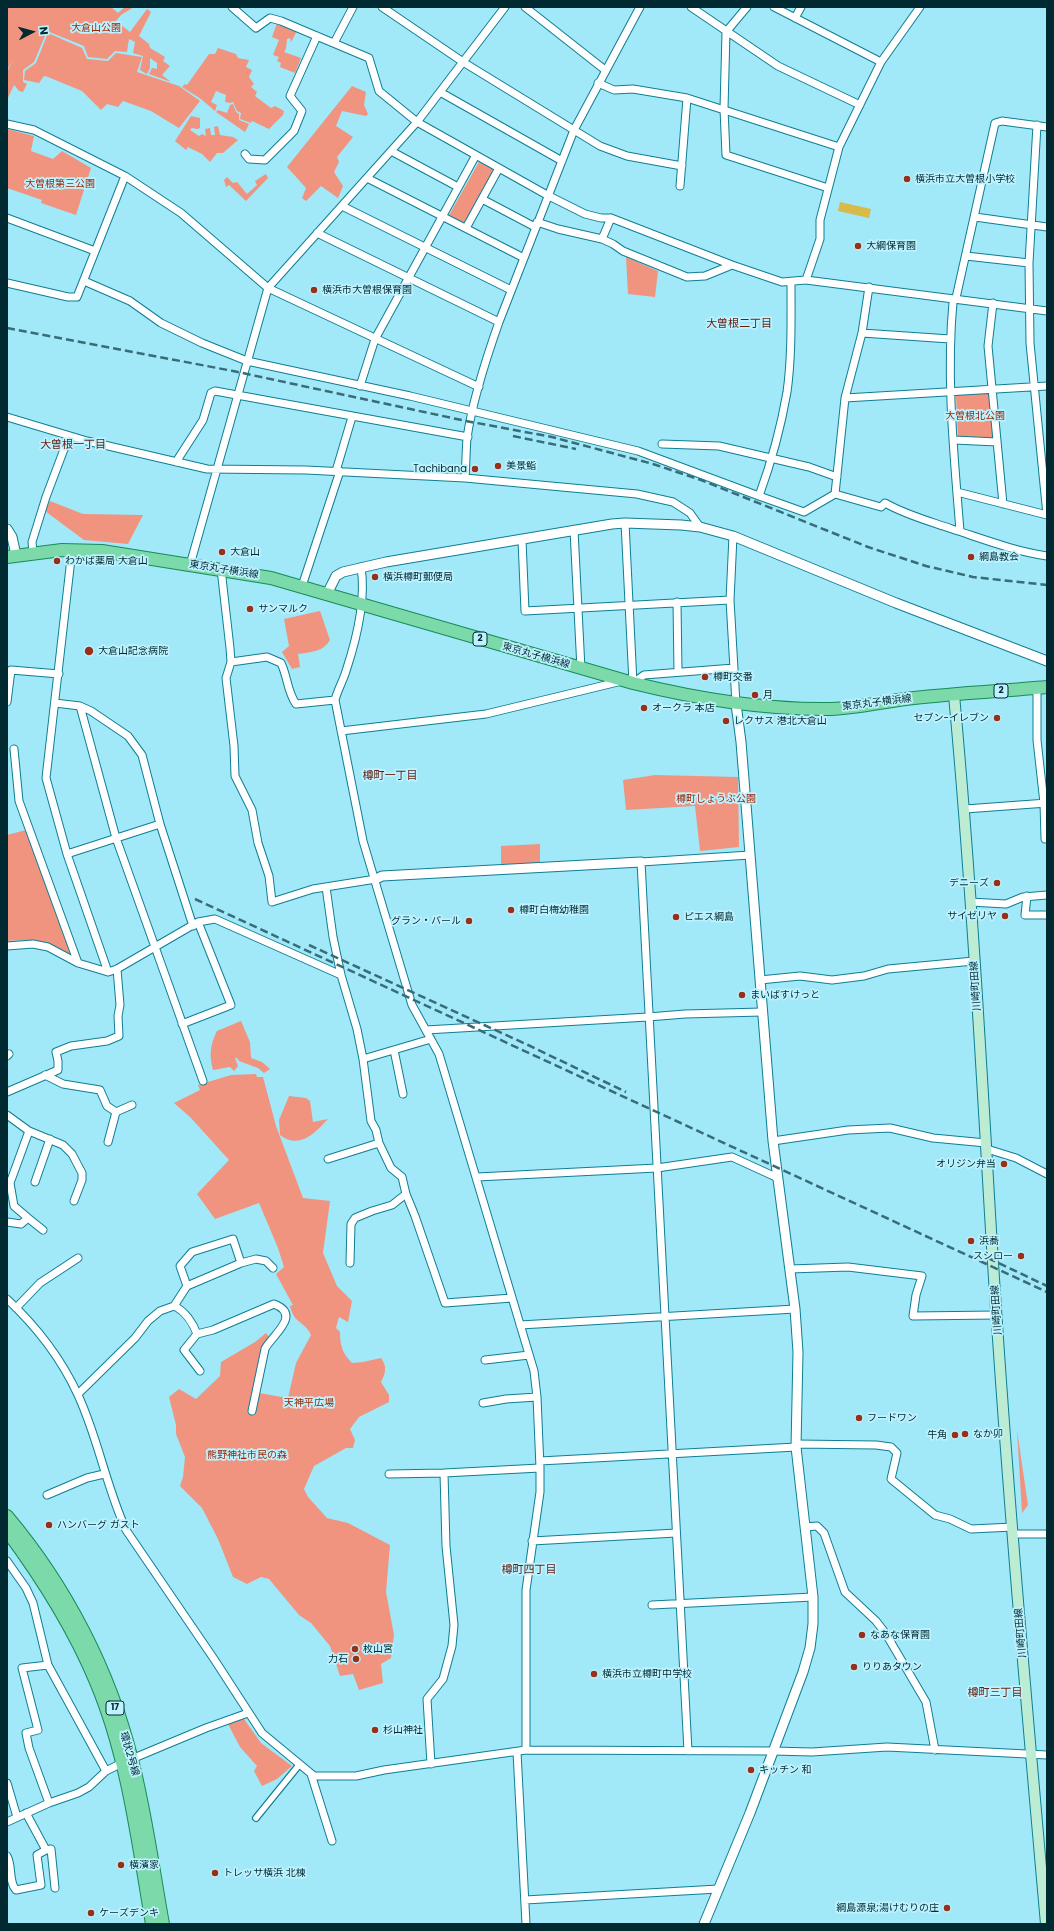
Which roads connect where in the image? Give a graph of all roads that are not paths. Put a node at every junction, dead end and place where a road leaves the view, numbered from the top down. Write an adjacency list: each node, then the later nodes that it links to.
1 (232, 7): 14 (street)
2 (353, 7): 15 (street)
3 (382, 7): 16 (street)
4 (505, 7): 16 (street)
5 (525, 7): 18 (street)
6 (640, 7): 18 (street)
7 (691, 7): 13 (street)
8 (747, 7): 13 (street)
9 (774, 7): 12 (street)
10 (801, 7): 12 (street)
11 (920, 7): 17 (street)
12 (795, 18): 17 (street)
13 (726, 32): 22 (street); 23 (street)
14 (317, 36): 15 (street); 31 (street)
15 (334, 43): 24 (street)
16 (463, 62): 20 (street); 28 (street)
17 (882, 62): 22 (street)
18 (605, 70): 19 (street)
19 (598, 83): 21 (street); 28 (street)
20 (440, 92): 24 (street); 33 (street)
21 (687, 98): 23 (street); 34 (street)
22 (860, 105): 29 (street)
23 (724, 109): 29 (street); 40 (street)
24 (417, 122): 30 (street); 32 (street)
25 (7, 124): 36 (street)
26 (1036, 125): 27 (street); 45 (street); 48 (street)
27 (1047, 127)
28 (574, 130): 33 (street); 34 (street)
29 (839, 147): 40 (street)
30 (391, 151): 37 (street); 39 (street)
31 (245, 154)
32 (476, 155): 35 (street); 39 (street)
33 (562, 161): 41 (street)
34 (682, 166): 38 (street)
35 (499, 168): 41 (street); 42 (street)
36 (125, 176): 55 (street); 66 (street)
37 (366, 178): 43 (street); 44 (street)
38 (680, 186)
39 (458, 187): 44 (street)
40 (828, 188): 61 (street)
41 (547, 196): 47 (street); 49 (street)
42 (482, 199): 49 (street); 51 (street)
43 (342, 206): 52 (street); 54 (street)
44 (442, 216): 51 (street); 54 (street)
45 (975, 217): 48 (street); 56 (street)
46 (7, 218): 55 (street)
47 (611, 218): 53 (street); 59 (street)
48 (1030, 224): 50 (street); 58 (street)
49 (536, 225): 53 (street); 57 (street)
50 (1047, 227)
51 (466, 228): 57 (street)
52 (317, 233): 60 (street); 66 (street)
53 (602, 239): 59 (street)
54 (425, 248): 60 (street); 67 (street)
55 (94, 251): 62 (street)
56 (966, 256): 58 (street); 68 (street)
57 (524, 258): 67 (street)
58 (1029, 263): 70 (street)
59 (732, 265): 63 (street)
60 (408, 278): 72 (street); 74 (street)
61 (806, 280): 63 (street); 65 (street)
62 (84, 281): 64 (street); 76 (street)
63 (790, 282): 93 (street)
64 (7, 283)
65 (869, 287): 68 (street); 73 (street)
66 (268, 288): 74 (street); 76 (street)
67 (512, 290): 72 (street)
68 (956, 298): 69 (street); 75 (street)
69 (992, 303): 70 (street); 81 (street)
70 (1030, 309): 71 (street); 80 (street)
71 (1047, 311)
72 (499, 322): 79 (street)
73 (862, 333): 75 (street); 84 (street)
74 (375, 339): 77 (street); 79 (street)
75 (950, 339): 82 (street)
76 (247, 361): 77 (street); 83 (street)
77 (360, 386): 85 (street)
78 (1047, 386): 80 (street)
79 (479, 387): 85 (street)
80 (1033, 387): 81 (street); 103 (street)
81 (992, 389): 82 (street); 91 (street)
82 (951, 392): 84 (street); 90 (street)
83 (237, 396): 87 (street); 94 (street); 95 (street)
84 (845, 398): 97 (street)
85 (473, 411): 89 (street); 101 (street)
86 (7, 417): 88 (street)
87 (352, 417): 89 (street); 96 (street)
88 (68, 436): 94 (street); 112 (street)
89 (468, 437): 98 (street)
90 (954, 440): 91 (street); 99 (street)
91 (997, 442): 102 (street)
92 (662, 444): 93 (street)
93 (772, 458): 97 (street); 101 (street)
94 (176, 462): 95 (street)
95 (217, 469): 96 (street); 115 (street)
96 (338, 471): 98 (street); 118 (street)
97 (837, 477): 100 (street)
98 (465, 478): 105 (street)
99 (957, 492): 102 (street); 108 (street)
100 (834, 494): 101 (street); 108 (street)
101 (759, 496)
102 (1004, 504): 103 (street)
103 (1047, 515)
104 (625, 523): 105 (street); 107 (street); 123 (street)
105 (700, 527): 109 (street)
106 (7, 529): 113 (street)
107 (574, 530): 110 (street); 124 (street)
108 (960, 531): 114 (street)
109 (733, 536): 120 (street); 125 (street)
110 (522, 540): 116 (street); 124 (street)
111 (72, 550): 112 (main road, 東京丸子横浜線 / 2); 115 (main road, 東京丸子横浜線 / 2); 130 (street)
112 (33, 552): 113 (main road, 東京丸子横浜線 / 2)
113 (11, 556)
114 (1047, 556)
115 (190, 565): 117 (main road, 東京丸子横浜線 / 2)
116 (362, 567): 119 (street); 122 (street)
117 (221, 570): 118 (main road, 東京丸子横浜線 / 2); 126 (street)
118 (302, 586): 119 (main road, 東京丸子横浜線 / 2)
119 (327, 594): 122 (main road, 東京丸子横浜線 / 2)
120 (730, 600): 121 (street); 127 (street)
121 (677, 602): 123 (street); 129 (street)
122 (362, 605): 128 (main road, 東京丸子横浜線 / 2); 134 (street)
123 (629, 605): 124 (street); 131 (street)
124 (578, 608): 128 (street)
125 (1047, 661)
126 (231, 662): 134 (street); 151 (street)
127 (734, 668): 129 (street); 137 (street)
128 (580, 669): 131 (main road, 東京丸子横浜線 / 2)
129 (678, 672): 131 (street)
130 (59, 674): 135 (street); 136 (street)
131 (629, 682): 137 (main road, 東京丸子横浜線 / 2); 139 (street)
132 (1042, 687): 133 (main road, 東京丸子横浜線 / 2); 141 (street)
133 (954, 695): 137 (main road, 東京丸子横浜線 / 2); 143 (main road, 川崎町田線)
134 (335, 700): 139 (street)
135 (7, 702)
136 (55, 703): 138 (street); 147 (street)
137 (736, 704): 148 (street)
138 (80, 706): 144 (street); 145 (street)
139 (341, 731): 150 (street)
140 (14, 749): 160 (street)
141 (1044, 785): 142 (street)
142 (1045, 803): 143 (street); 146 (street)
143 (965, 809): 154 (main road, 川崎町田線)
144 (160, 824): 145 (street); 156 (street)
145 (116, 838): 147 (street); 158 (street)
146 (1045, 839)
147 (67, 854): 162 (street)
148 (750, 855): 149 (street); 164 (street)
149 (641, 862): 150 (street); 166 (street)
150 (376, 879): 151 (street); 168 (street)
151 (326, 887): 163 (street)
152 (1047, 895): 153 (street)
153 (1027, 896): 154 (street); 155 (street)
154 (970, 902): 159 (main road, 川崎町田線)
155 (1047, 915)
156 (196, 924): 158 (street); 163 (street); 167 (street)
157 (7, 946): 160 (street)
158 (155, 948): 161 (street); 167 (street)
159 (974, 961): 164 (street); 184 (main road, 川崎町田線)
160 (78, 963): 162 (street)
161 (117, 969): 162 (street); 172 (street)
162 (108, 972)
163 (341, 975): 171 (street)
164 (760, 980): 165 (street)
165 (762, 1012): 166 (street); 181 (street)
166 (648, 1018): 168 (street); 186 (street)
167 (182, 1024): 173 (street)
168 (426, 1030): 169 (street)
169 (431, 1039): 170 (street); 188 (street)
170 (394, 1050): 171 (street); 175 (street)
171 (363, 1059): 183 (street)
172 (45, 1075): 174 (street); 177 (street)
173 (203, 1081)
174 (7, 1092)
175 (403, 1094)
176 (132, 1105): 177 (street)
177 (116, 1112): 182 (street)
178 (7, 1115): 179 (street)
179 (29, 1131): 180 (street); 189 (street)
180 (50, 1139): 191 (street); 193 (street)
181 (773, 1141): 184 (street); 190 (street)
182 (108, 1142)
183 (379, 1143): 185 (street); 192 (street)
184 (986, 1146): 187 (street); 208 (main road, 川崎町田線)
185 (328, 1159)
186 (657, 1168): 188 (street); 190 (street); 209 (street)
187 (1047, 1174)
188 (477, 1177): 203 (street)
189 (9, 1178): 194 (street)
190 (778, 1178): 201 (street)
191 (35, 1182)
192 (406, 1194): 198 (street); 203 (street)
193 (74, 1201)
194 (28, 1218): 195 (street); 196 (street)
195 (7, 1222)
196 (42, 1230)
197 (78, 1258): 206 (street)
198 (350, 1262)
199 (241, 1263): 200 (street); 202 (street); 202 (street)
200 (273, 1268)
201 (790, 1269): 207 (street); 208 (street)
202 (187, 1286): 205 (street)
203 (512, 1298): 210 (street)
204 (7, 1299): 206 (street)
205 (174, 1306): 211 (street); 215 (street)
206 (16, 1308): 215 (street)
207 (795, 1309): 209 (street); 219 (street)
208 (997, 1315): 228 (main road, 川崎町田線)
209 (665, 1317): 210 (street); 220 (street)
210 (520, 1326): 212 (street)
211 (197, 1334): 214 (street); 218 (street)
212 (529, 1355): 213 (street); 216 (street)
213 (484, 1360)
214 (200, 1371)
215 (78, 1394): 223 (street)
216 (537, 1397): 217 (street); 221 (street)
217 (483, 1403)
218 (252, 1411)
219 (796, 1446): 220 (street); 227 (street); 228 (street)
220 (672, 1453): 221 (street); 230 (street)
221 (540, 1465): 222 (street); 232 (street)
222 (444, 1473): 224 (street); 247 (street)
223 (104, 1474): 225 (street); 238 (street)
224 (388, 1474)
225 (47, 1495)
226 (7, 1516): 246 (main road, 環状2号線 / 17)
227 (805, 1527): 234 (street); 241 (street)
228 (1013, 1530): 231 (street); 244 (main road, 川崎町田線)
229 (7, 1531): 246 (main road, 環状2号線 / 17)
230 (676, 1533): 232 (street); 235 (street)
231 (1047, 1534)
232 (532, 1541): 239 (street)
233 (7, 1561): 237 (street)
234 (813, 1597): 235 (street); 240 (street)
235 (680, 1603): 236 (street); 242 (street)
236 (652, 1605)
237 (48, 1665): 249 (street); 253 (street)
238 (248, 1714): 246 (street); 248 (street)
239 (526, 1750): 242 (street); 243 (street)
240 (773, 1750): 241 (street); 242 (street); 262 (street)
241 (935, 1750): 244 (street)
242 (688, 1751)
243 (517, 1752): 247 (street); 263 (street)
244 (1031, 1753): 245 (street); 268 (main road, 川崎町田線)
245 (1047, 1755)
246 (127, 1761): 249 (street); 264 (main road, 環状2号線 / 17); 265 (main road, 環状2号線 / 17)
247 (431, 1764): 250 (street)
248 (299, 1765): 250 (street); 256 (street)
249 (106, 1771): 253 (street)
250 (311, 1774): 258 (street)
251 (7, 1783): 252 (street)
252 (8, 1791): 255 (street)
253 (49, 1803): 254 (street)
254 (26, 1813): 255 (street); 259 (street)
255 (17, 1817): 257 (street)
256 (256, 1818)
257 (7, 1822)
258 (332, 1841)
259 (46, 1850): 260 (street); 261 (street)
260 (7, 1856)
261 (55, 1888)
262 (718, 1889): 263 (street); 267 (street)
263 (524, 1900): 266 (street)
264 (152, 1924)
265 (162, 1924)
266 (526, 1924)
267 (704, 1924)
268 (1046, 1924)

